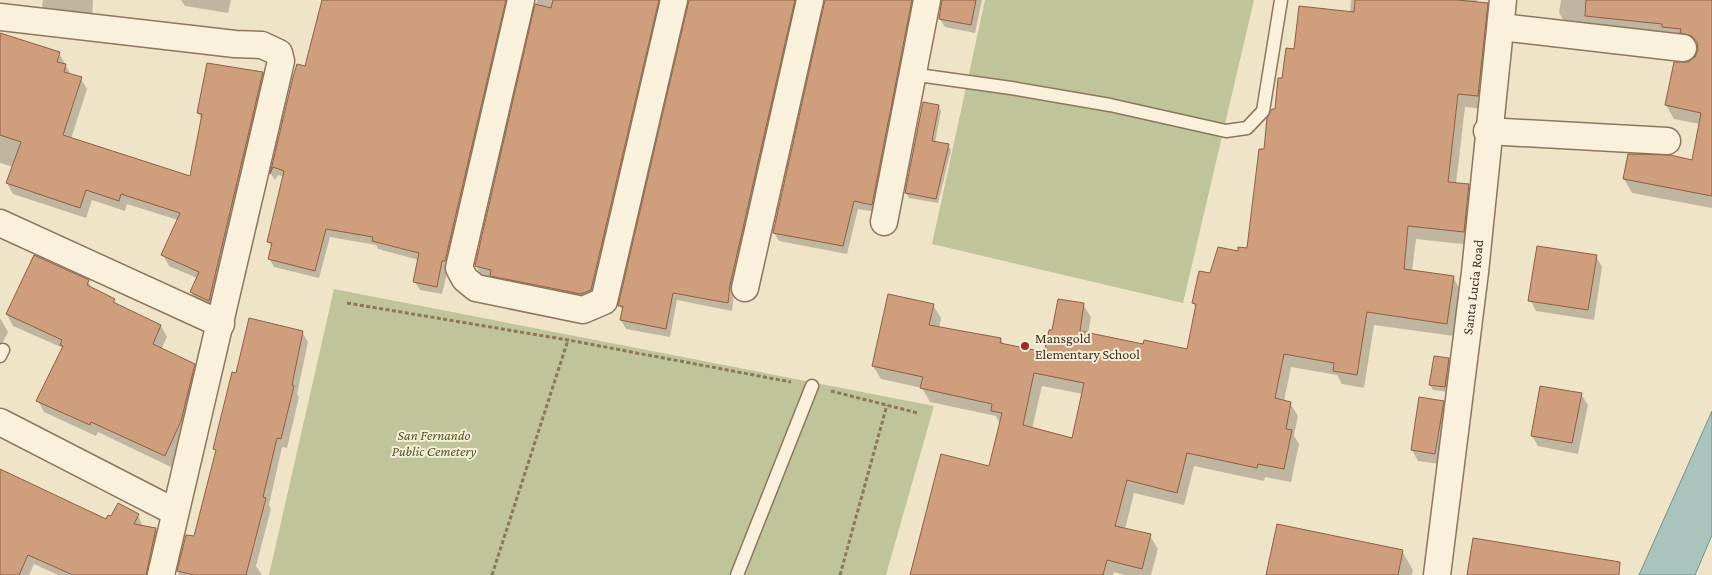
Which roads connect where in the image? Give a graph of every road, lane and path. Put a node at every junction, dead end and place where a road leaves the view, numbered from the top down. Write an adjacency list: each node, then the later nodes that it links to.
1 (522, 0): 2 (street)
2 (674, 0)
3 (810, 0): 15 (street)
4 (927, 0): 10 (street)
5 (1281, 0): 10 (lane)
6 (1502, 0): 8 (street, Santa Lucia Road)
7 (0, 17): 17 (street)
8 (1501, 27): 9 (street); 11 (street, Santa Lucia Road)
9 (1683, 48)
10 (912, 74): 13 (street)
11 (1488, 131): 12 (street); 28 (street, Santa Lucia Road)
12 (1667, 141)
13 (884, 222)
14 (0, 223): 17 (street)
15 (745, 288)
16 (347, 303): 18 (path)
17 (221, 324): 23 (street)
18 (568, 340): 19 (path); 25 (path)
19 (812, 386): 20 (path); 26 (lane)
20 (888, 405): 21 (path); 27 (path)
21 (918, 412)
22 (0, 422): 23 (street)
23 (175, 512): 24 (street)
24 (161, 575)
25 (492, 575)
26 (737, 575)
27 (840, 575)
28 (1437, 575)

